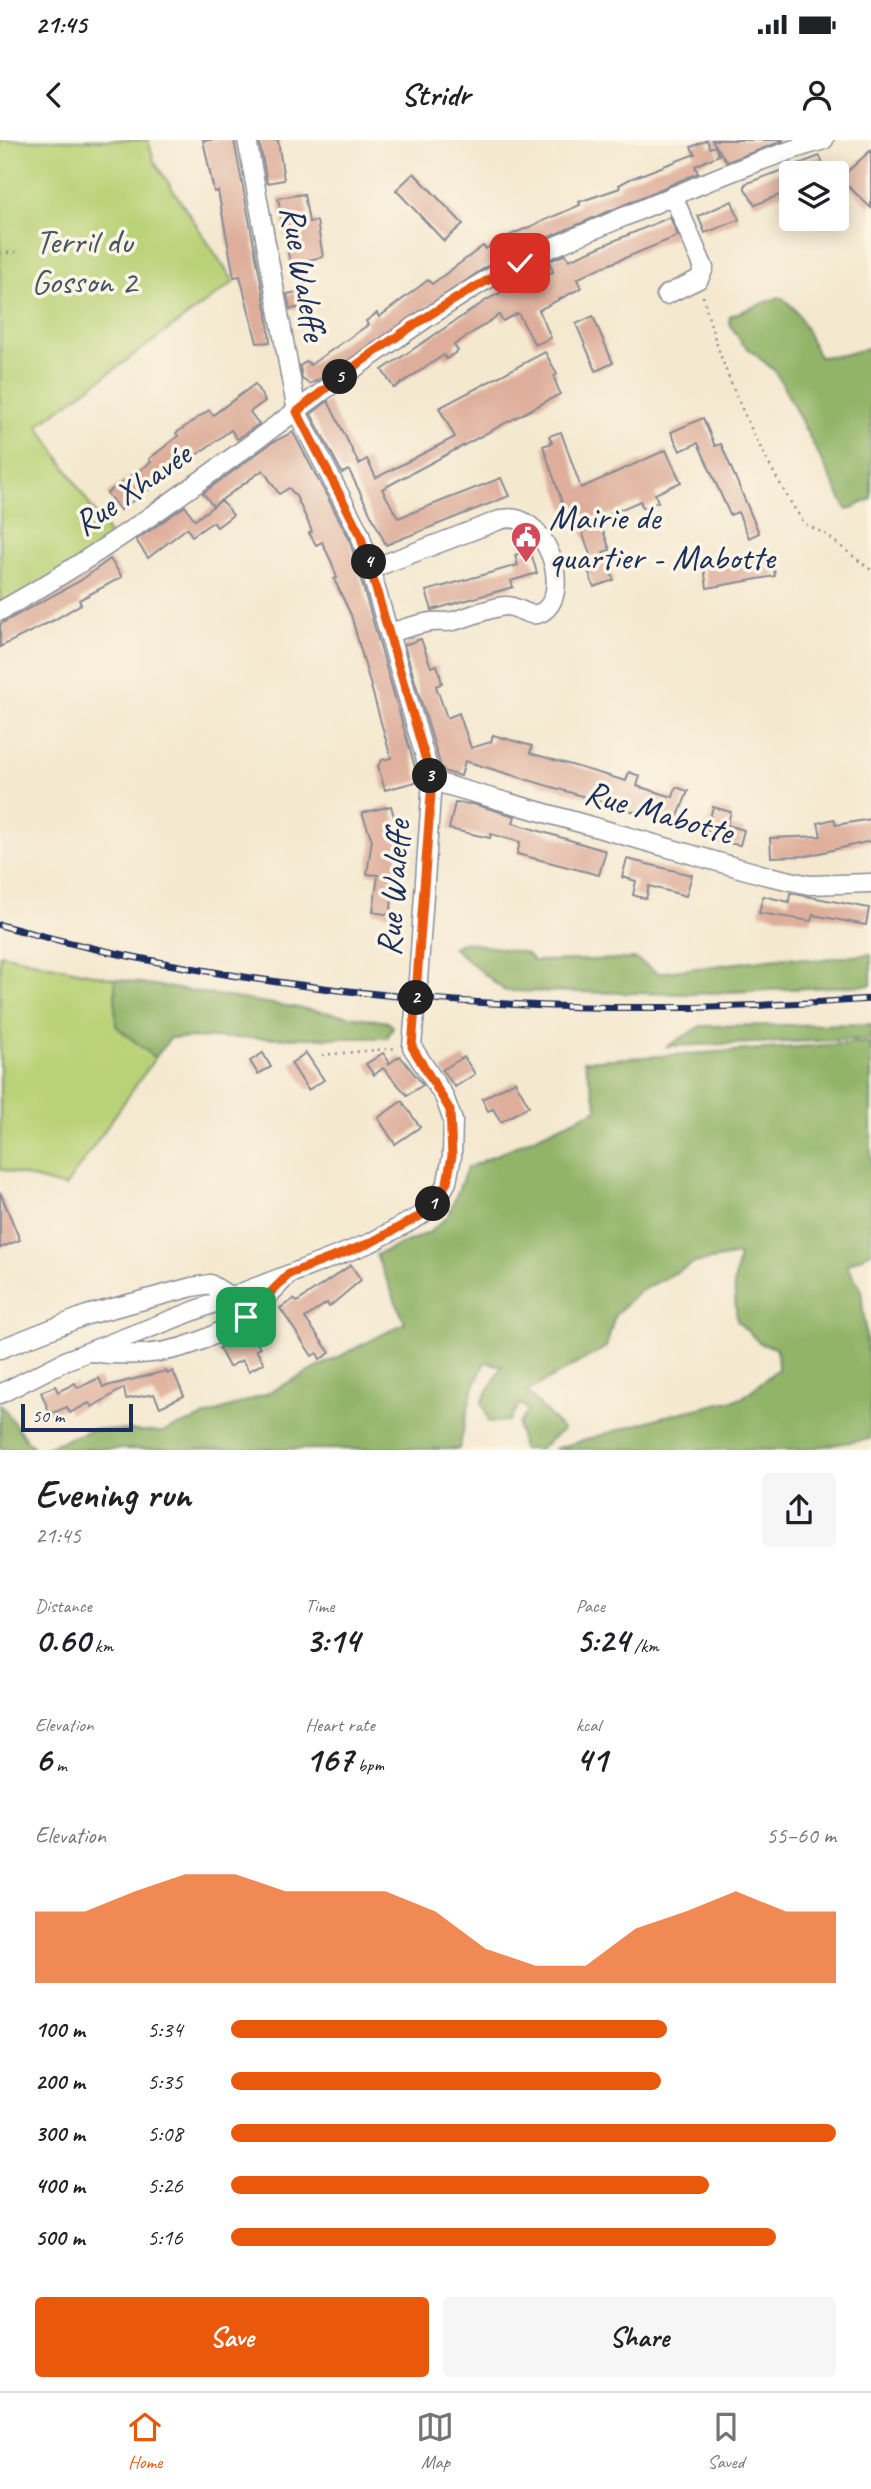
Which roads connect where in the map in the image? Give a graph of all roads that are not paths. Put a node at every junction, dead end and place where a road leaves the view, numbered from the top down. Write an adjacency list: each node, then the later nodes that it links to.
1 (247, 140): 5 (street, Rue Waleffe)
2 (815, 141): 3 (street, Rue Xhavée)
3 (673, 196): 4 (street); 5 (street, Rue Xhavée)
4 (666, 295)
5 (297, 412): 6 (street, Rue Waleffe); 7 (street, Rue Xhavée)
6 (371, 569): 8 (street, Rue Waleffe); 8 (street)
7 (0, 611)
8 (390, 633): 9 (street, Rue Waleffe)
9 (432, 781): 10 (street, Rue Mabotte); 11 (street, Rue Waleffe, bridge)
10 (871, 883)
11 (289, 1274): 12 (street); 14 (street)
12 (231, 1297): 13 (street); 14 (street)
13 (0, 1349)
14 (87, 1352): 15 (street)
15 (0, 1394)

